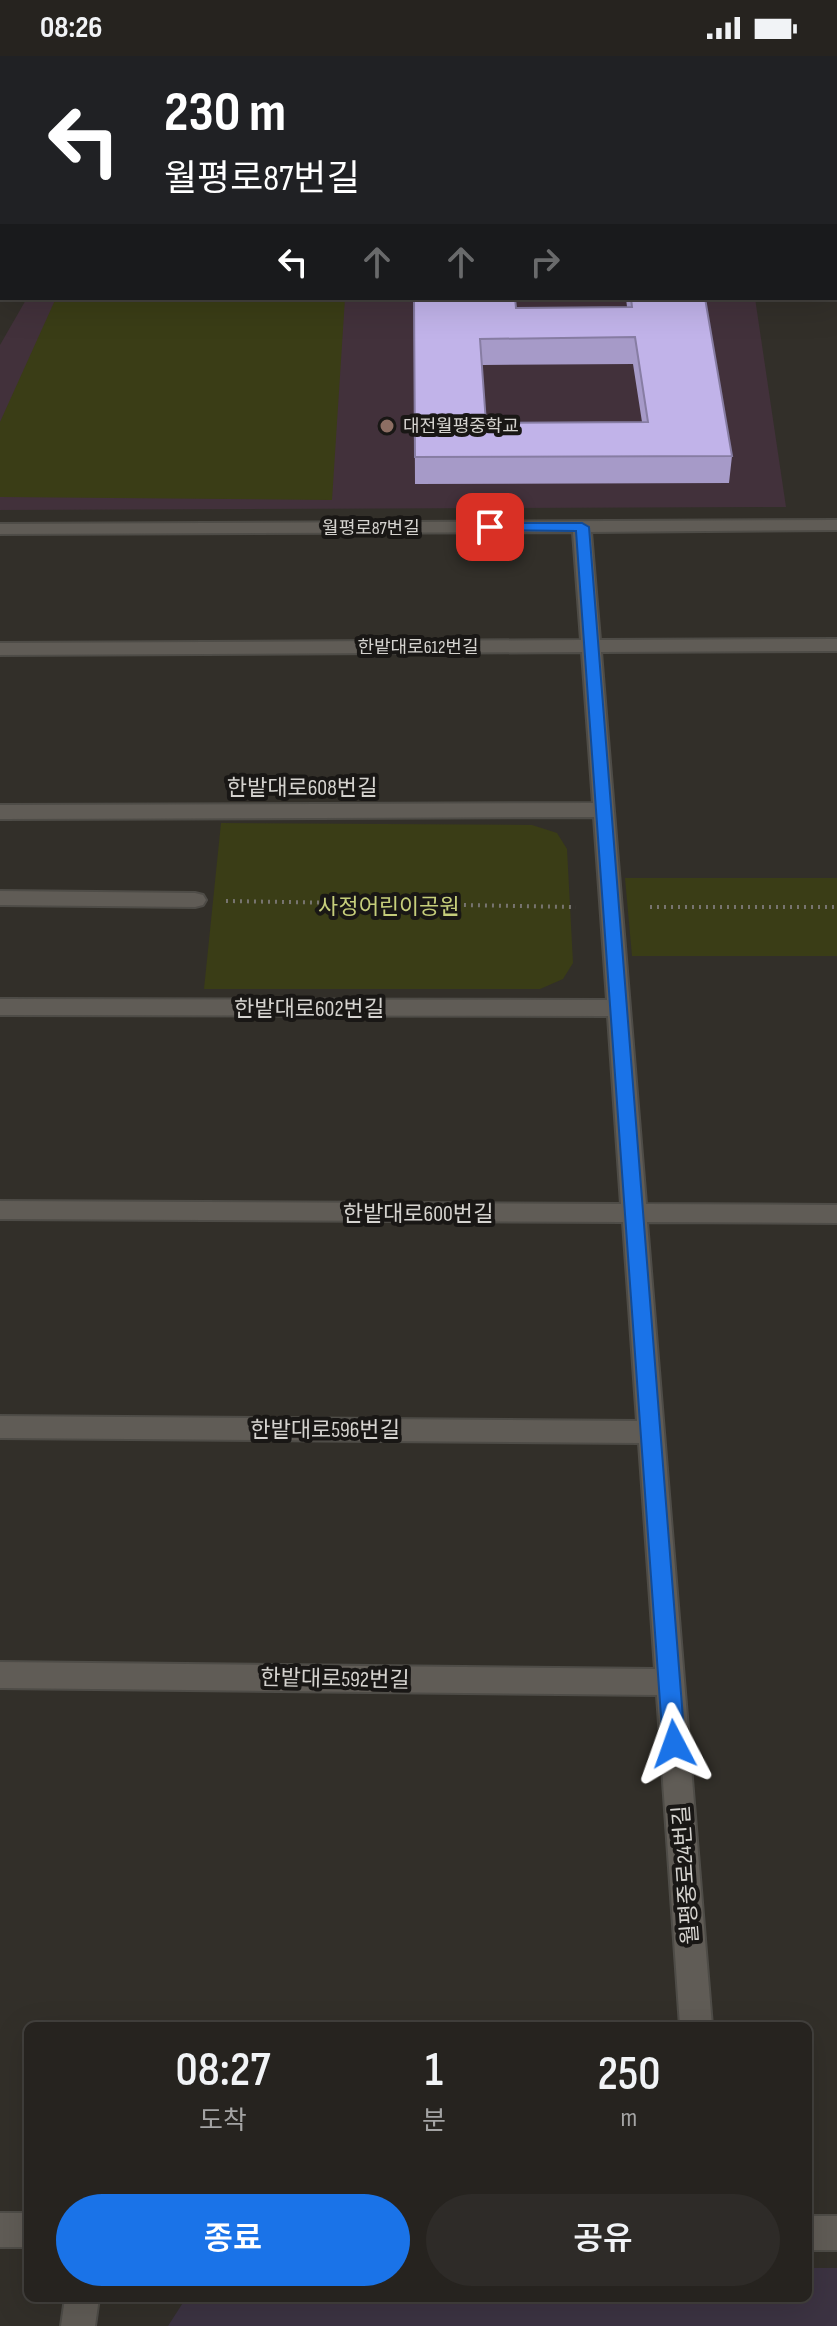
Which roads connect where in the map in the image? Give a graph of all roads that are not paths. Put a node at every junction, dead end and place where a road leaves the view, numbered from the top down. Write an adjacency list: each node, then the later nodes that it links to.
1 (837, 525): 2 (street, 월평로87번길)
2 (582, 527): 3 (street, 월평로87번길); 5 (street, 월평중로24번길)
3 (0, 529)
4 (837, 645): 5 (street, 한밭대로612번길)
5 (591, 646): 6 (street, 한밭대로612번길); 7 (street, 월평중로24번길)
6 (0, 649)
7 (604, 810): 8 (street, 한밭대로608번길); 12 (street, 월평중로24번길)
8 (0, 812)
9 (0, 898): 10 (street)
10 (195, 900)
11 (0, 1007): 12 (street, 한밭대로602번길)
12 (619, 1008): 14 (street, 월평중로24번길)
13 (0, 1210): 14 (street, 한밭대로600번길)
14 (634, 1214): 15 (street, 한밭대로600번길); 17 (street, 월평중로24번길)
15 (837, 1214)
16 (0, 1427): 17 (street, 한밭대로596번길)
17 (651, 1432): 19 (street, 월평중로24번길)
18 (0, 1675): 19 (street, 한밭대로592번길)
19 (670, 1682): 20 (street, 월평중로24번길)
20 (696, 2022)
21 (0, 2230): 22 (street)
22 (24, 2230)
23 (812, 2233): 24 (street)
24 (837, 2233)
25 (81, 2302): 26 (street)
26 (78, 2326)

